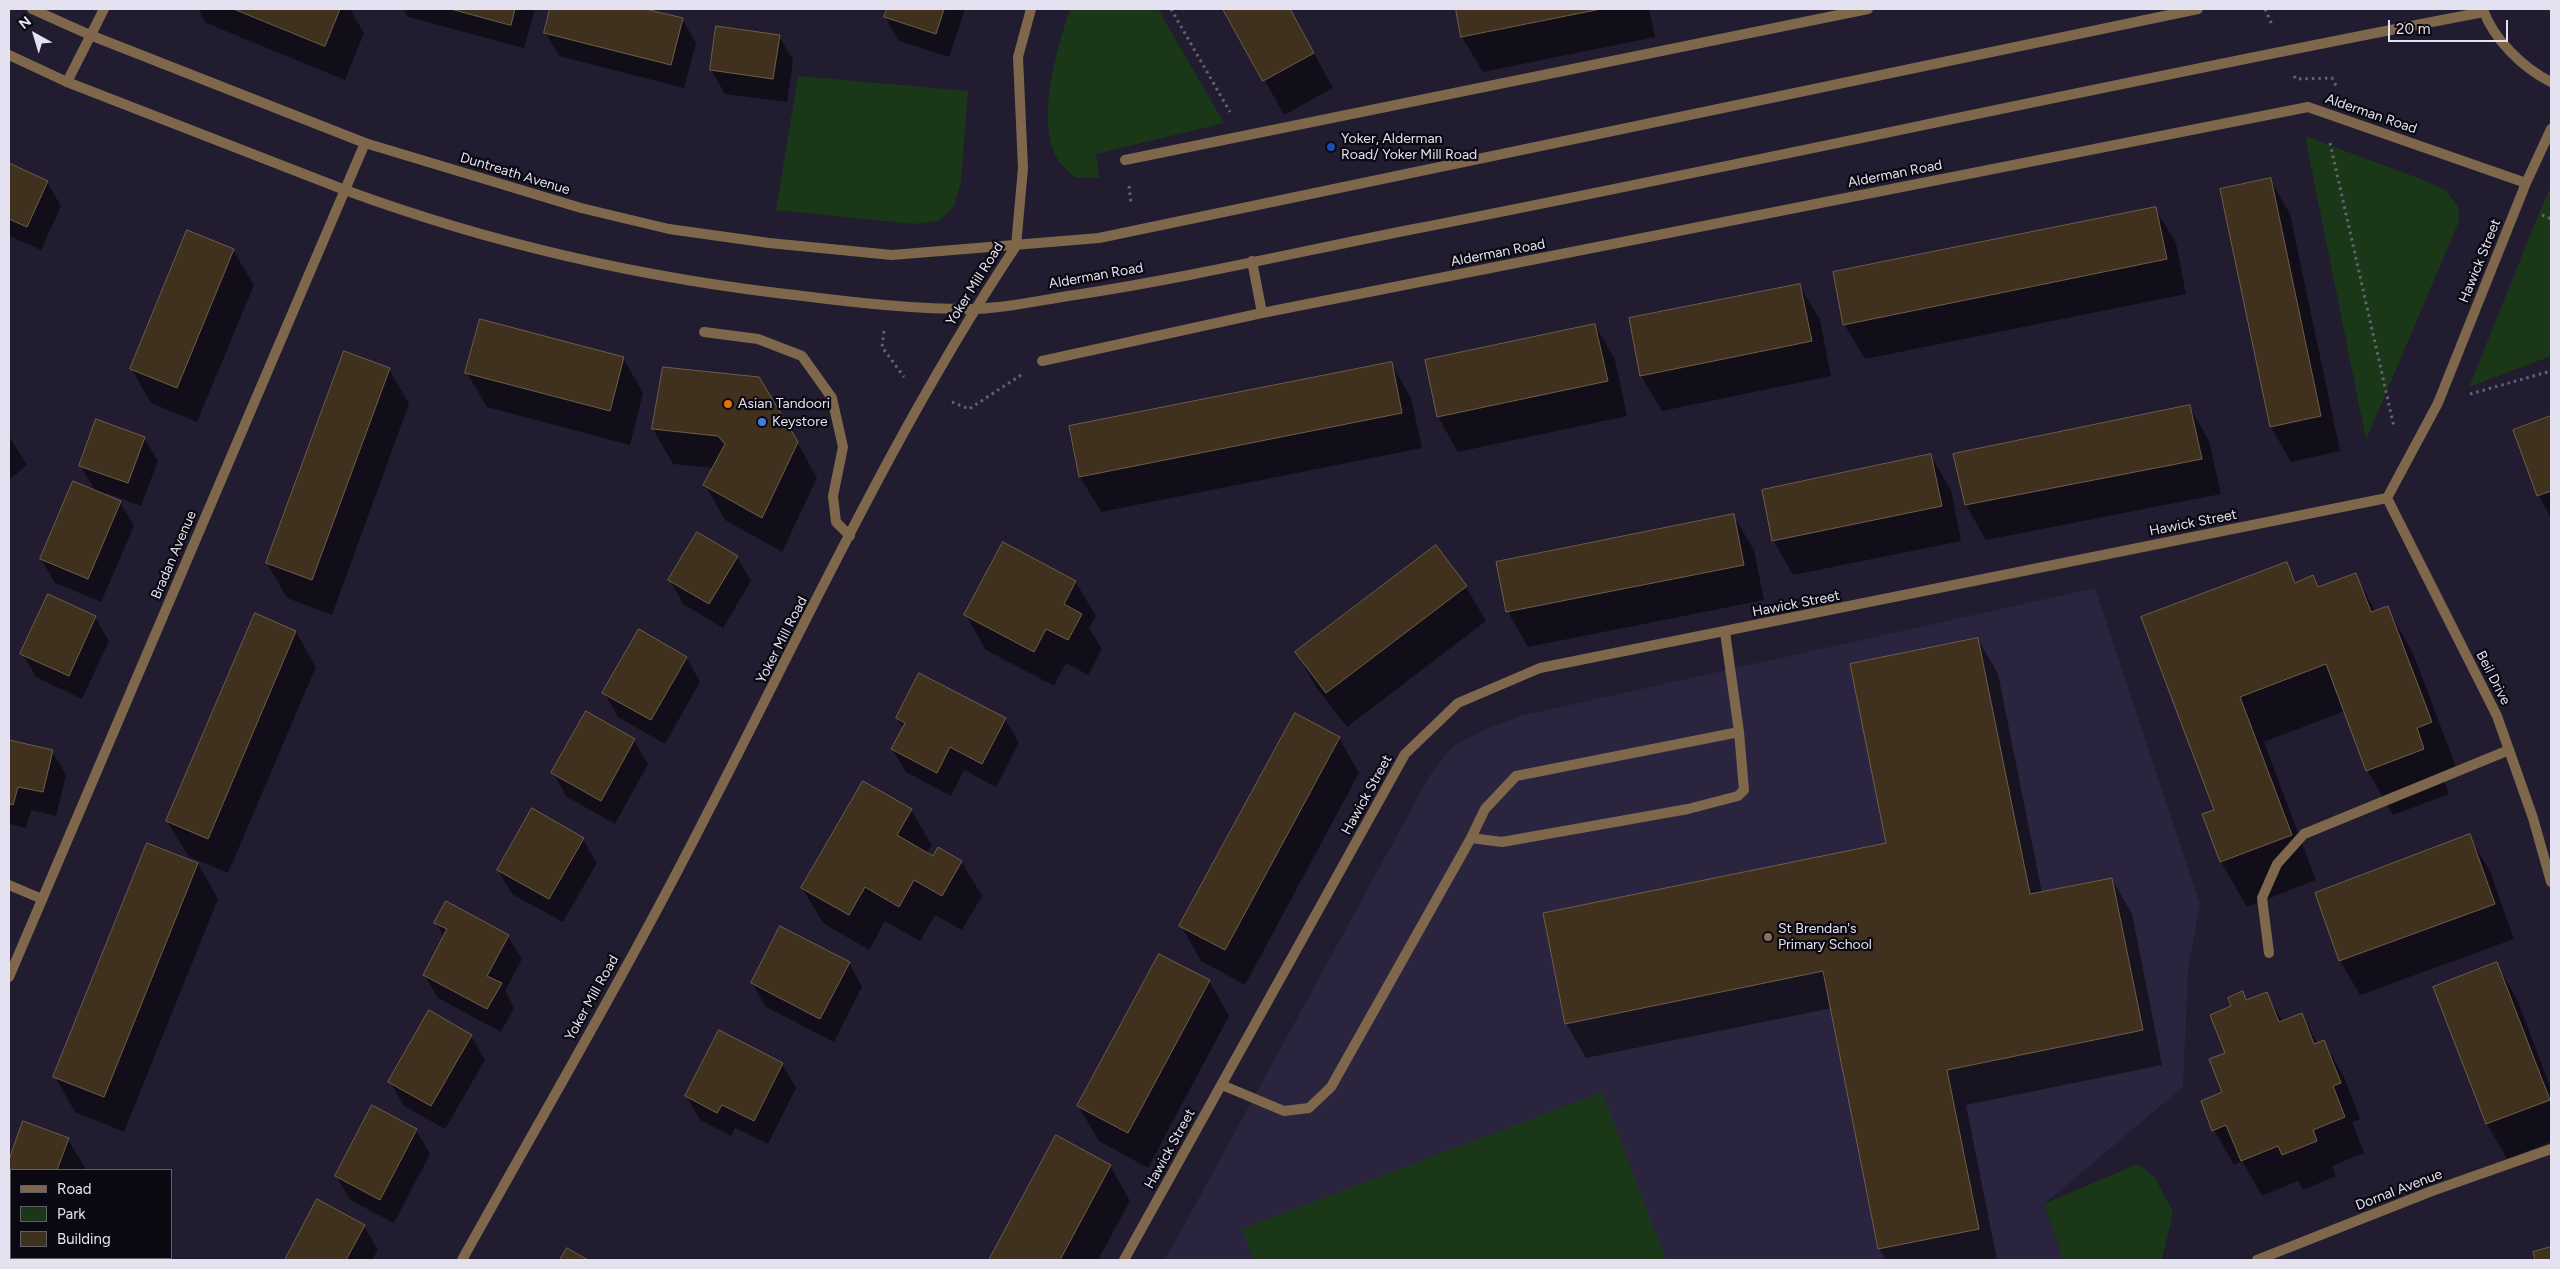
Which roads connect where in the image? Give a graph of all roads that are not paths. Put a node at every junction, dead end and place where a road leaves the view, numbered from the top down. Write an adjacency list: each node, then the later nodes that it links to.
1 (32, 9): 7 (street, Duntreath Avenue)
2 (104, 9): 7 (street)
3 (1031, 9): 16 (street, Yoker Mill Road)
4 (1868, 9): 13 (street)
5 (2198, 9): 16 (street)
6 (2484, 10): 10 (street, Alderman Road); 17 (street, Alderman Road)
7 (90, 34): 9 (street); 12 (street, Duntreath Avenue)
8 (9, 56): 9 (street)
9 (67, 82): 15 (street)
10 (2551, 82)
11 (2551, 128): 14 (street, Hawick Street)
12 (365, 143): 15 (street, Bradan Avenue); 16 (street, Duntreath Avenue)
13 (1125, 160)
14 (2526, 183): 19 (street, Alderman Road); 22 (street, Hawick Street)
15 (344, 190): 18 (street); 30 (street, Bradan Avenue)
16 (1016, 246): 18 (street, Yoker Mill Road)
17 (1252, 260): 18 (street, Alderman Road); 19 (street)
18 (974, 309): 23 (street, Yoker Mill Road)
19 (1262, 313): 21 (street, Alderman Road)
20 (704, 332): 23 (street)
21 (1042, 361)
22 (2387, 498): 24 (street, Hawick Street); 26 (street, Beil Drive)
23 (850, 536): 35 (street, Yoker Mill Road)
24 (1725, 632): 25 (street); 33 (street, Hawick Street)
25 (1739, 732): 27 (street); 27 (street)
26 (2509, 750): 28 (street, Beil Drive); 31 (street)
27 (1471, 838): 33 (street)
28 (2551, 882)
29 (9, 884): 30 (street)
30 (42, 899): 32 (street, Bradan Avenue)
31 (2269, 953)
32 (9, 977)
33 (1222, 1085): 36 (street, Hawick Street)
34 (2551, 1149): 37 (street, Dornal Avenue)
35 (462, 1260)
36 (1124, 1260)
37 (2258, 1260)

